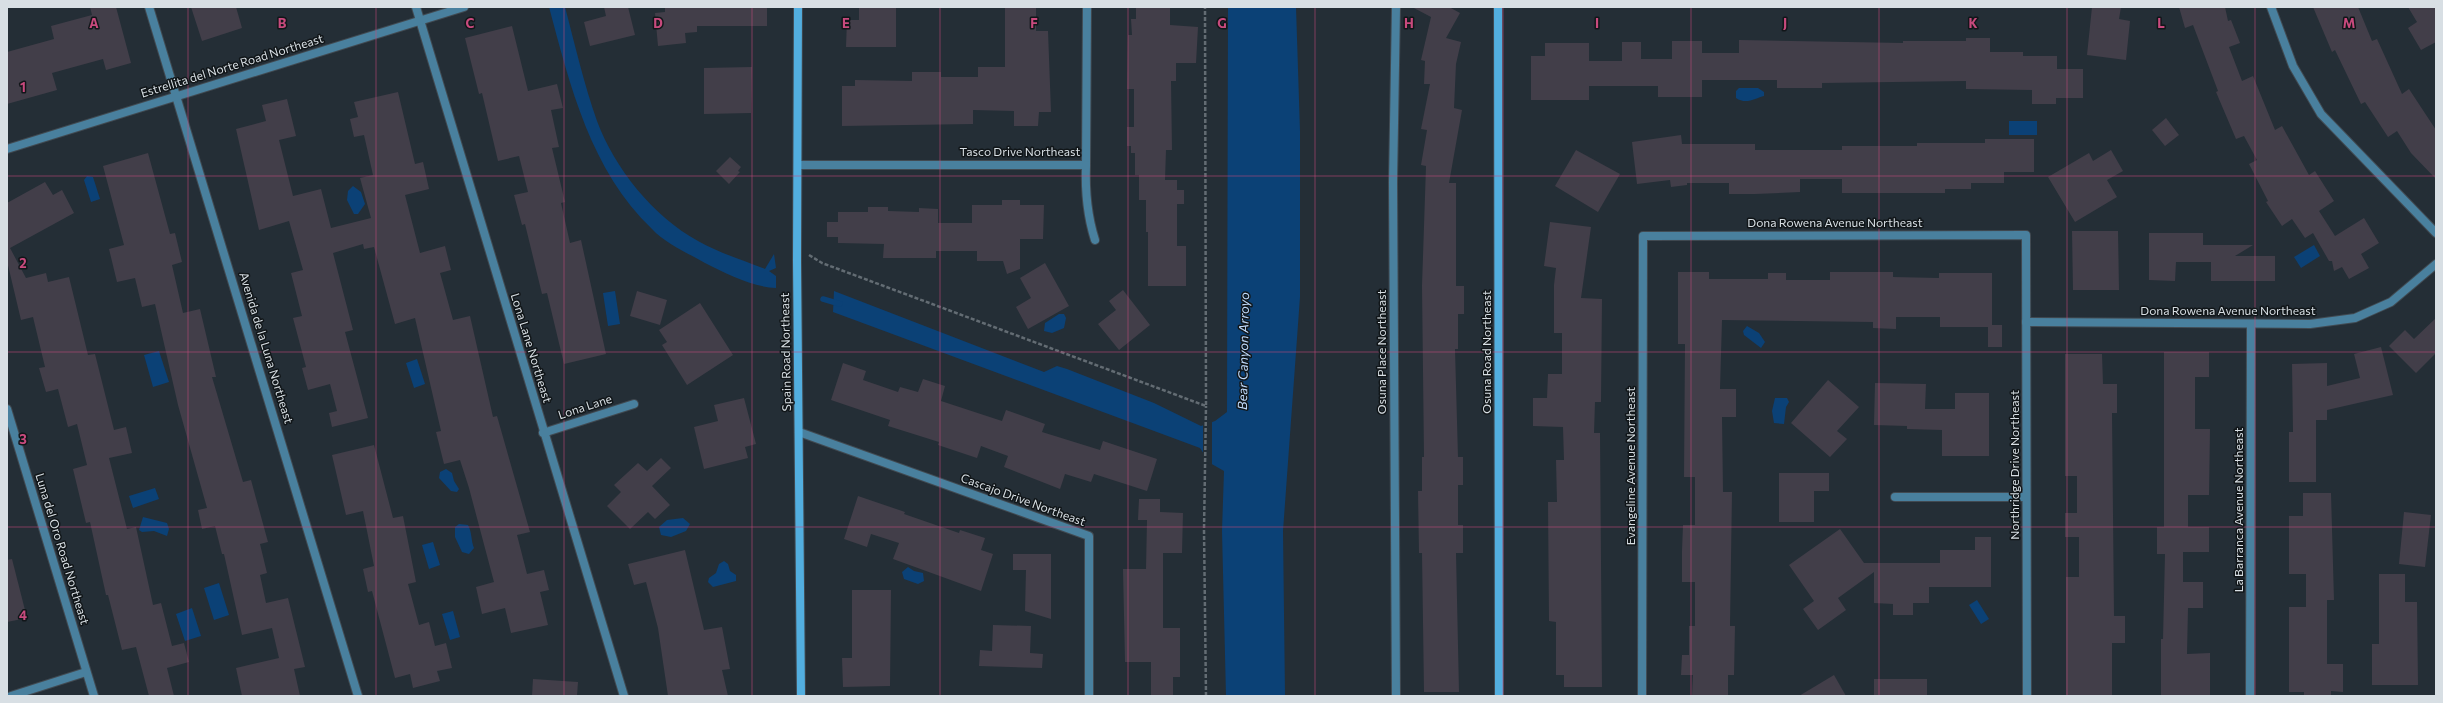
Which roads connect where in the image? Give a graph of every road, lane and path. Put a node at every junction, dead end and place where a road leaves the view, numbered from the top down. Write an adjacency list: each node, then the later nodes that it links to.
1 (149, 7): 11 (street, Avenida de la Luna Northeast)
2 (416, 7): 10 (street, Lona Lane Northeast)
3 (464, 7): 10 (street, Estrellita del Norte Road Northeast)
4 (798, 7): 13 (street, Spain Road Northeast)
5 (1087, 7): 14 (street, Tasco Drive Northeast)
6 (1205, 7): 24 (path)
7 (1396, 7): 38 (street, Osuna Place Northeast)
8 (1498, 7): 39 (street, Osuna Road Northeast)
9 (2271, 7): 15 (street)
10 (420, 21): 11 (street, Estrellita del Norte Road Northeast); 27 (street, Lona Lane Northeast)
11 (178, 96): 12 (street, Estrellita del Norte Road Northeast); 33 (street, Avenida de la Luna Northeast)
12 (7, 149)
13 (798, 165): 14 (street, Tasco Drive Northeast); 19 (street, Spain Road Northeast)
14 (1086, 165): 18 (street)
15 (2436, 233)
16 (2026, 235): 17 (street, Dona Rowena Avenue Northeast); 21 (street, Northridge Drive Northeast)
17 (1643, 236): 40 (street, Evangeline Avenue Northeast)
18 (1095, 240)
19 (797, 248): 24 (path); 26 (street, Spain Road Northeast)
20 (2436, 264): 22 (street, Dona Rowena Avenue Northeast)
21 (2026, 322): 22 (street, Dona Rowena Avenue Northeast); 29 (street, Northridge Drive Northeast)
22 (2251, 324): 42 (street, La Barranca Avenue Northeast)
23 (634, 404): 27 (street, Lona Lane)
24 (1206, 406): 37 (path)
25 (8, 414): 30 (street, Luna del Oro Road Northeast)
26 (799, 432): 35 (street, Spain Road Northeast); 36 (street, Cascajo Drive Northeast)
27 (543, 433): 34 (street, Lona Lane Northeast)
28 (1895, 497): 29 (street)
29 (2026, 497): 41 (street, Northridge Drive Northeast)
30 (86, 672): 31 (street); 32 (street, Luna del Oro Road Northeast)
31 (11, 696)
32 (94, 696)
33 (358, 696)
34 (624, 696)
35 (801, 696)
36 (1089, 696)
37 (1206, 696)
38 (1396, 696)
39 (1499, 696)
40 (1642, 696)
41 (2027, 696)
42 (2250, 696)

